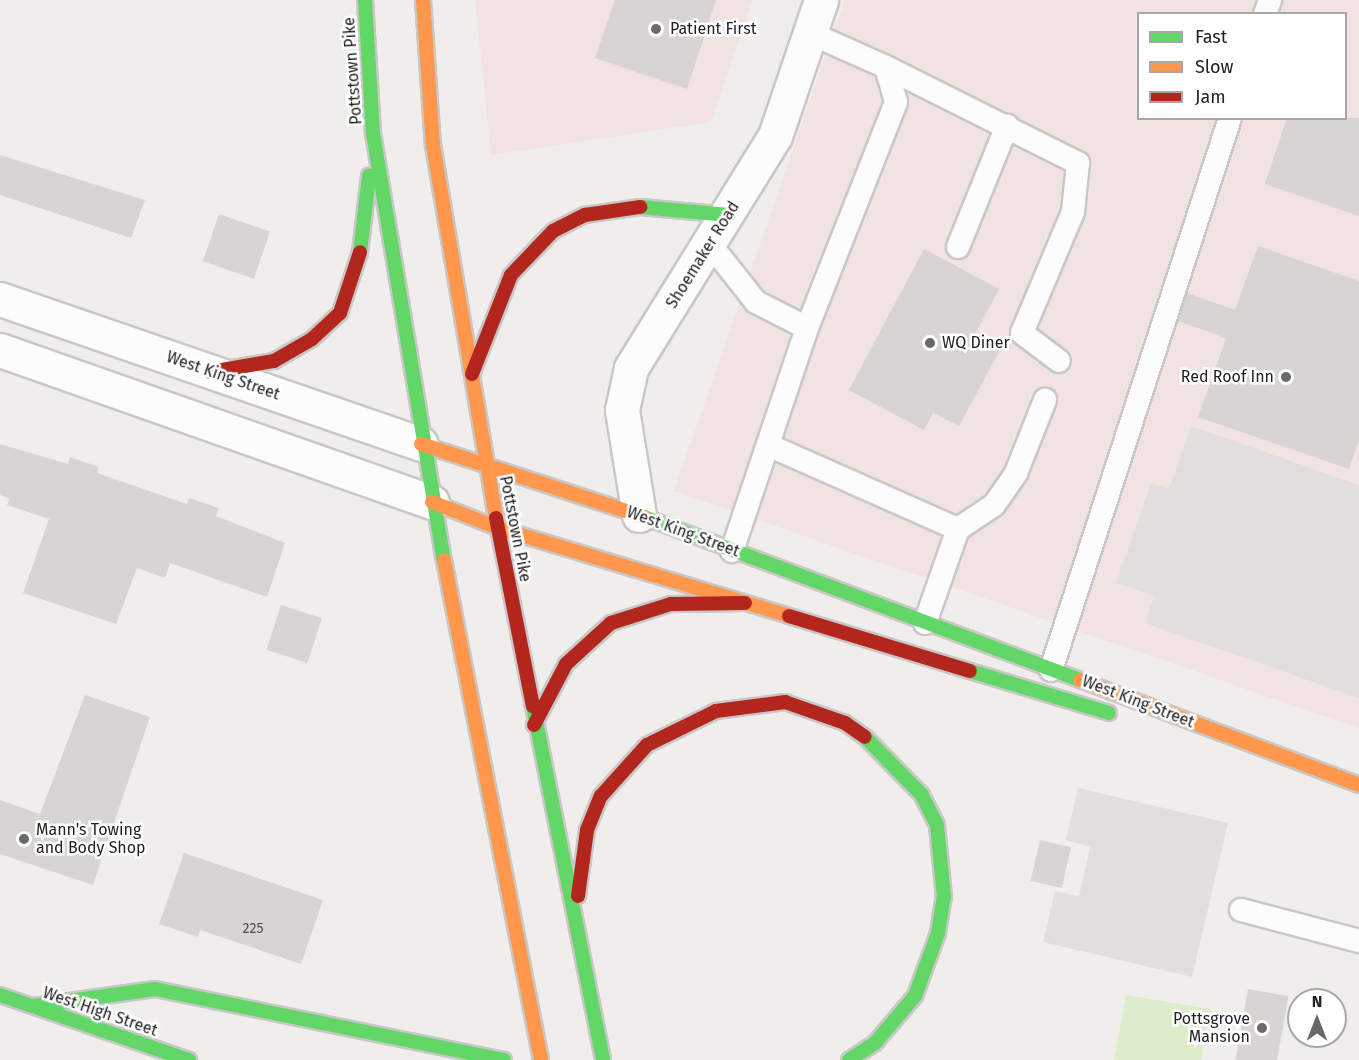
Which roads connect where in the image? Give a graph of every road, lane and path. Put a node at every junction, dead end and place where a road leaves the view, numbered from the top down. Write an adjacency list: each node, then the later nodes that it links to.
1 (365, 0): 8 (main road, Pottstown Pike)
2 (423, 0): 17 (main road, Pottstown Pike)
3 (821, 0): 4 (street, Shoemaker Road)
4 (810, 33): 5 (lane); 9 (street, Shoemaker Road)
5 (886, 67): 7 (lane); 13 (lane)
6 (1229, 120): 29 (lane)
7 (1007, 126): 11 (lane); 15 (lane)
8 (373, 132): 16 (main road); 19 (main road, Pottstown Pike)
9 (729, 215): 10 (street, Shoemaker Road); 17 (main road)
10 (710, 244): 13 (lane); 23 (street, Shoemaker Road)
11 (958, 247)
12 (0, 299): 16 (street, West King Street)
13 (807, 328): 20 (lane)
14 (0, 350): 22 (street, West King Street)
15 (1059, 361)
16 (210, 372): 19 (street, West King Street)
17 (471, 376): 21 (main road, Pottstown Pike)
18 (1045, 400): 25 (lane)
19 (421, 444): 21 (main road, West King Street); 22 (main road, Pottstown Pike)
20 (768, 445): 25 (lane); 26 (lane)
21 (486, 467): 23 (main road, West King Street); 24 (main road, Pottstown Pike)
22 (432, 502): 24 (main road, West King Street); 41 (main road, Pottstown Pike)
23 (639, 515): 26 (main road, West King Street)
24 (498, 528): 27 (main road, West King Street); 31 (main road, Pottstown Pike)
25 (958, 529): 28 (lane)
26 (732, 551): 28 (main road, West King Street)
27 (745, 603): 30 (main road, West King Street); 31 (main road)
28 (925, 623): 29 (main road, West King Street)
29 (1051, 670): 33 (main road, West King Street)
30 (1120, 716)
31 (534, 725): 35 (main road, Pottstown Pike)
32 (1166, 730): 33 (main road, West King Street)
33 (1359, 787)
34 (1241, 910): 36 (lane)
35 (575, 931): 42 (main road, Pottstown Pike); 43 (main road)
36 (1359, 942)
37 (0, 995): 38 (main road, West High Street)
38 (34, 1006): 39 (main road, West High Street); 40 (main road)
39 (189, 1060)
40 (504, 1060)
41 (541, 1060)
42 (603, 1060)
43 (849, 1060)

